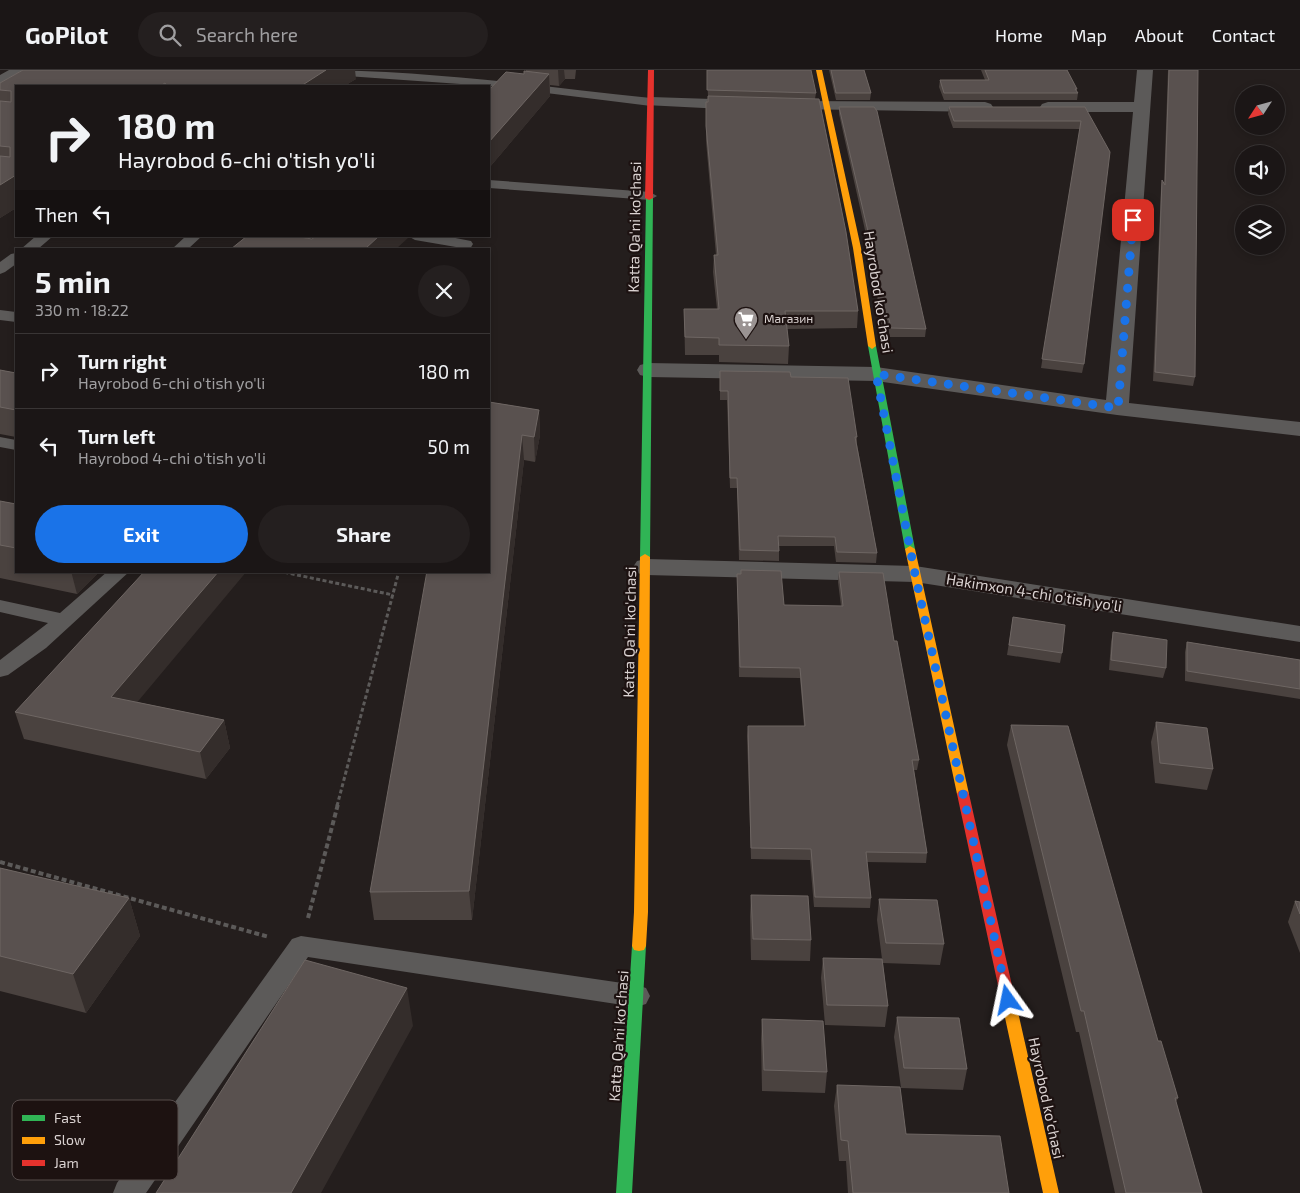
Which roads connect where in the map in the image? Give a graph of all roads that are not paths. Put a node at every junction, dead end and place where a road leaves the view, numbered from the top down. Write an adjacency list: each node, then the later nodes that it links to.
1 (17, 70): 8 (lane)
2 (318, 70): 7 (lane)
3 (506, 70): 9 (lane)
4 (651, 70): 11 (main road, Katta Qa'ni ko'chasi)
5 (819, 70): 14 (main road, Hayrobod ko'chasi)
6 (1145, 70): 17 (street)
7 (395, 74): 9 (lane)
8 (0, 80)
9 (502, 85): 10 (lane); 11 (lane)
10 (493, 95)
11 (651, 102): 12 (street); 19 (main road, Katta Qa'ni ko'chasi)
12 (759, 105)
13 (779, 106): 14 (street)
14 (828, 107): 15 (street); 31 (main road, Hayrobod ko'chasi)
15 (1005, 107)
16 (1034, 107): 17 (street)
17 (1142, 107): 32 (street)
18 (490, 184): 19 (lane)
19 (650, 196): 30 (main road, Katta Qa'ni ko'chasi)
20 (45, 237): 23 (lane)
21 (194, 237): 24 (lane)
22 (421, 237): 25 (lane)
23 (29, 248)
24 (180, 248)
25 (463, 248)
26 (15, 258): 27 (lane)
27 (0, 269)
28 (0, 315): 29 (lane)
29 (15, 317)
30 (648, 370): 31 (street); 36 (main road, Katta Qa'ni ko'chasi)
31 (876, 374): 32 (street); 38 (main road, Hayrobod ko'chasi)
32 (1118, 408): 33 (street)
33 (1300, 429)
34 (0, 442): 35 (lane)
35 (15, 445)
36 (646, 567): 38 (street, Hakimxon 4-chi o'tish yo'li); 43 (main road, Katta Qa'ni ko'chasi)
37 (118, 573): 40 (lane)
38 (915, 574): 41 (street, Hakimxon 4-chi o'tish yo'li); 48 (main road, Hayrobod ko'chasi)
39 (0, 606): 40 (lane)
40 (64, 620): 42 (lane)
41 (1300, 634)
42 (0, 670)
43 (636, 996): 44 (lane); 47 (main road, Katta Qa'ni ko'chasi)
44 (178, 1121)
45 (137, 1180): 46 (lane)
46 (128, 1193)
47 (624, 1193)
48 (1051, 1193)

